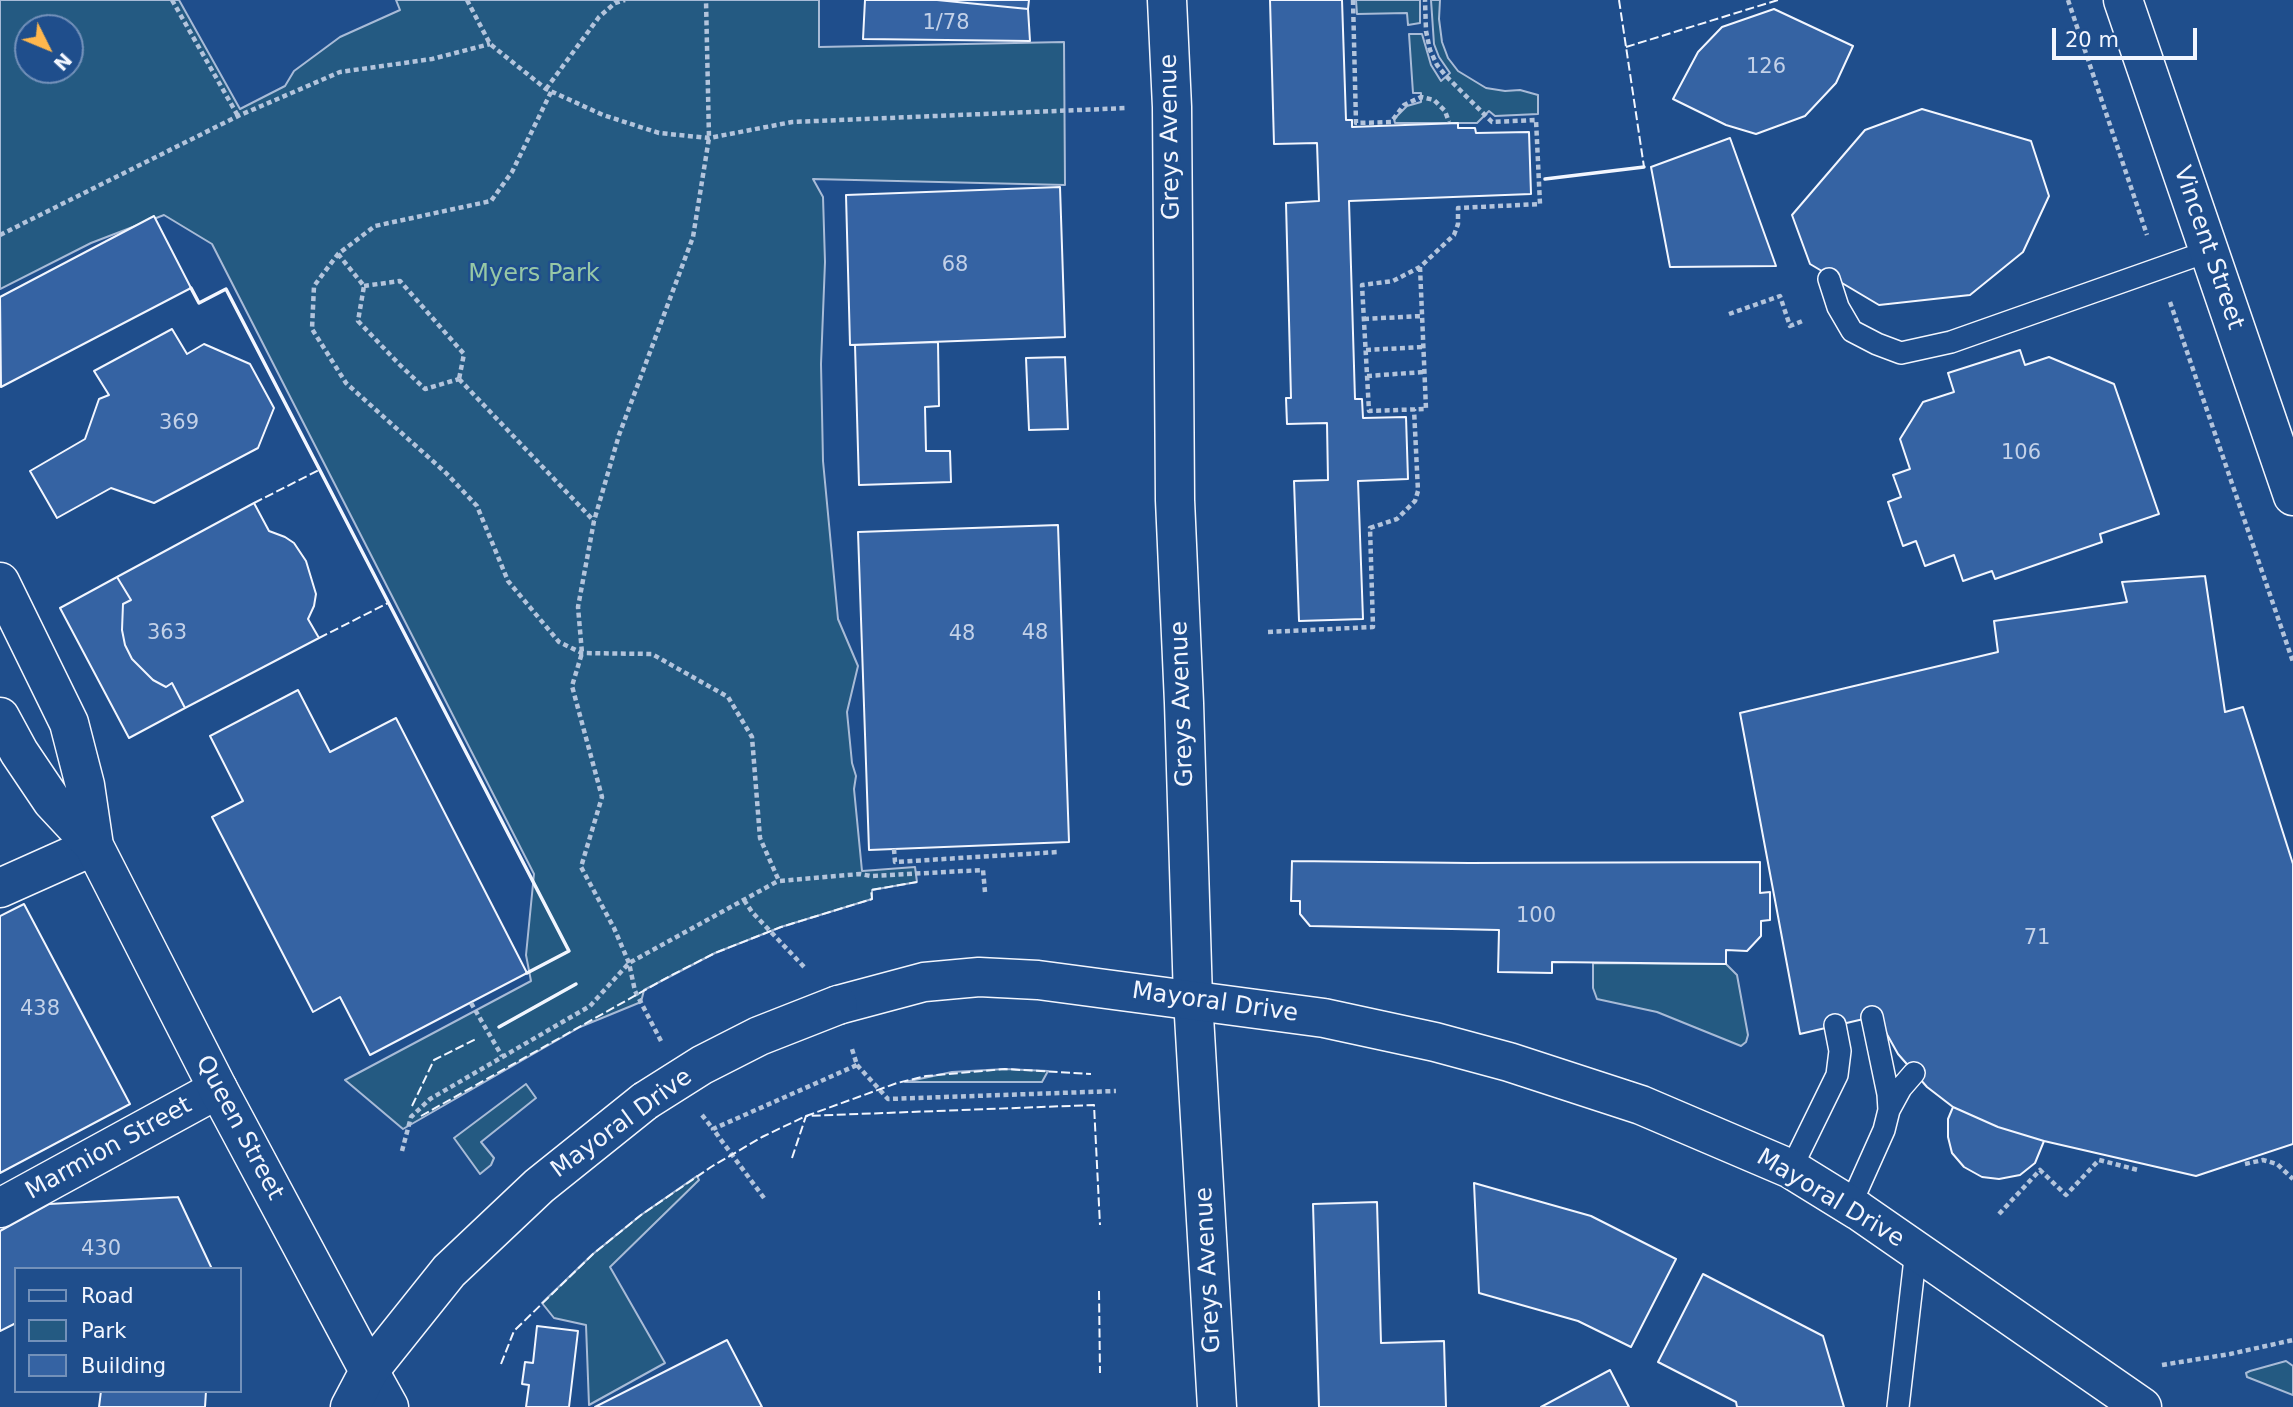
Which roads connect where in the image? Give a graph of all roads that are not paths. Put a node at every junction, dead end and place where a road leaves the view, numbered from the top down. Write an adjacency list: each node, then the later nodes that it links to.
1 (1167, 0): 10 (main road, Greys Avenue)
2 (2123, 0): 3 (main road, Vincent Street)
3 (2209, 251): 4 (lane); 5 (main road, Vincent Street)
4 (1829, 279)
5 (2293, 496)
6 (0, 582): 8 (main road, Queen Street)
7 (0, 717): 8 (main road, Queen Street)
8 (94, 846): 9 (main road); 14 (main road, Queen Street)
9 (0, 888)
10 (1193, 999): 16 (main road, Mayoral Drive); 20 (main road, Mayoral Drive, bridge); 23 (main road, Greys Avenue)
11 (1872, 1017): 15 (lane)
12 (1835, 1025): 16 (lane)
13 (1914, 1073): 15 (lane)
14 (218, 1089): 18 (main road, Marmion Street); 20 (main road, Queen Street)
15 (1889, 1110): 17 (lane)
16 (1791, 1170): 17 (main road, Mayoral Drive)
17 (1850, 1206): 19 (main road, Mayoral Drive)
18 (0, 1208)
19 (1916, 1250): 24 (lane); 25 (main road, Mayoral Drive)
20 (369, 1371): 21 (main road, Mayoral Drive); 22 (main road, Queen Street)
21 (350, 1407)
22 (389, 1407)
23 (1217, 1407)
24 (1898, 1407)
25 (2142, 1407)

